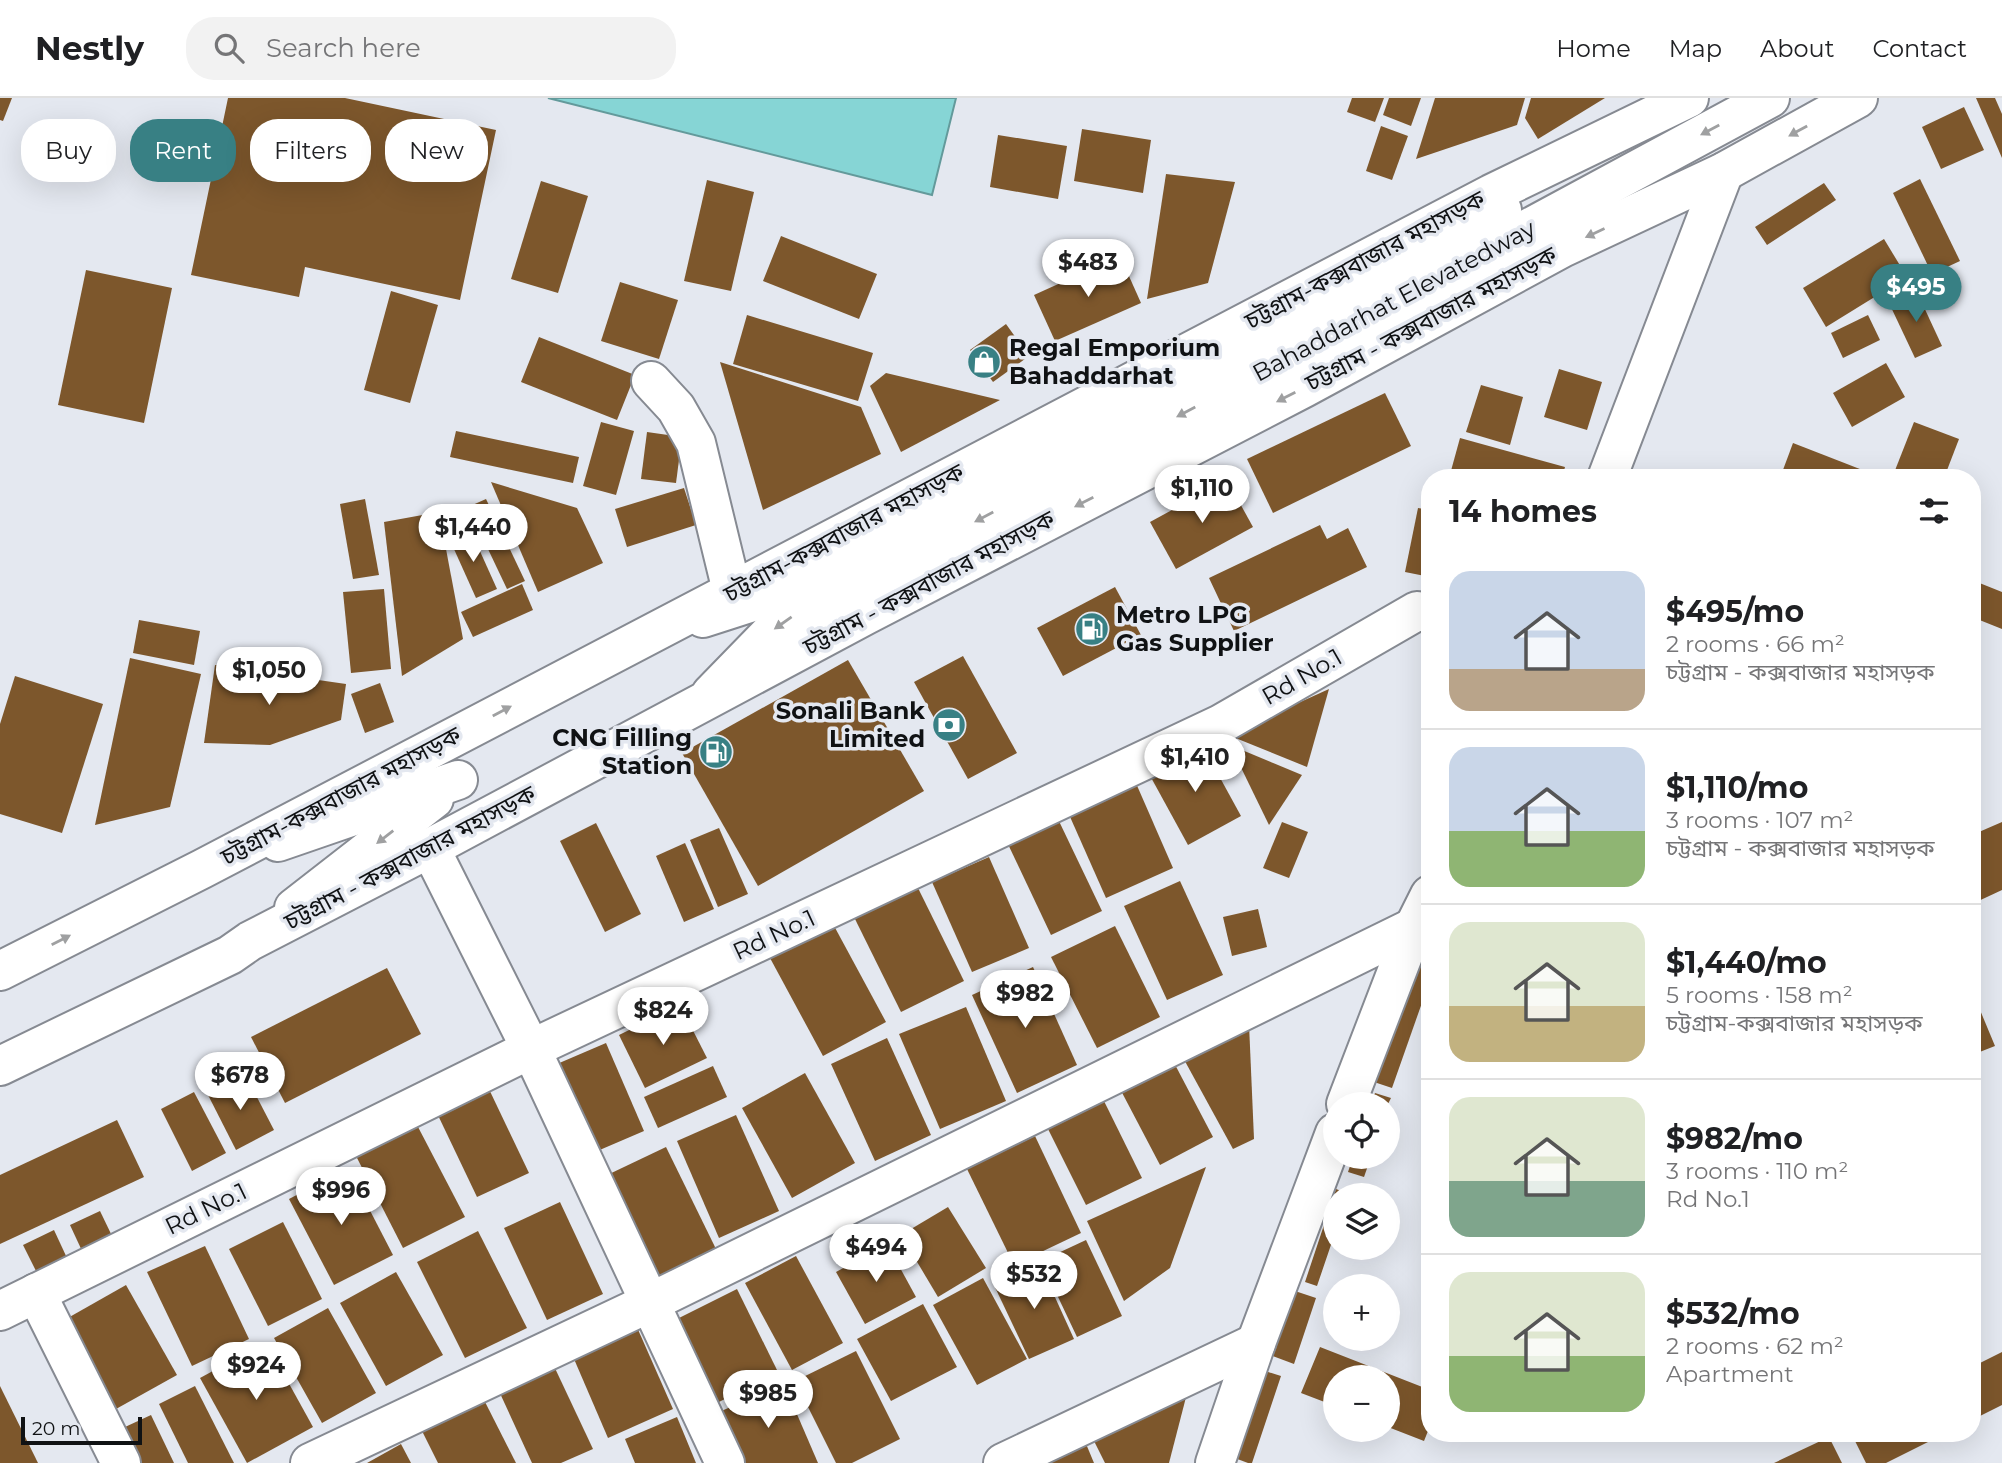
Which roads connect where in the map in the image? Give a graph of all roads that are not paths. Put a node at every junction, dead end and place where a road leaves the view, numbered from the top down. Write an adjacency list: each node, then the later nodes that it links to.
1 (1689, 98): 8 (main road, চট্টগ্রাম-কক্সবাজার মহাসড়ক)
2 (1714, 98): 10 (main road, Bahaddarhat Elevatedway)
3 (1770, 98): 11 (main road, Bahaddarhat Elevatedway, one-way to 11)
4 (1858, 98): 5 (main road, চট্টগ্রাম - কক্সবাজার মহাসড়ক, one-way to 5)
5 (1724, 172): 7 (main road); 11 (main road, চট্টগ্রাম - কক্সবাজার মহাসড়ক, one-way to 11)
6 (651, 381): 8 (main road)
7 (1610, 469)
8 (732, 592): 10 (main road, চট্টগ্রাম-কক্সবাজার মহাসড়ক)
9 (1421, 611): 18 (main road, Rd No.1)
10 (650, 634): 13 (main road, চট্টগ্রাম-কক্সবাজার মহাসড়ক, one-way to 10)
11 (703, 702): 12 (main road, চট্টগ্রাম - কক্সবাজার মহাসড়ক)
12 (430, 848): 16 (main road, চট্টগ্রাম - কক্সবাজার মহাসড়ক); 18 (main road)
13 (202, 869): 16 (main road, one-way to 16); 17 (main road, চট্টগ্রাম-কক্সবাজার মহাসড়ক, one-way to 13)
14 (1421, 912): 23 (main road)
15 (1421, 914): 20 (main road)
16 (250, 941): 19 (main road, চট্টগ্রাম - কক্সবাজার মহাসড়ক)
17 (0, 971)
18 (531, 1049): 22 (main road, Rd No.1); 23 (main road)
19 (0, 1066)
20 (1351, 1092)
21 (1323, 1165): 25 (main road)
22 (36, 1293): 24 (main road, Rd No.1); 26 (main road)
23 (651, 1302): 27 (main road); 28 (main road)
24 (0, 1311)
25 (1256, 1343): 29 (main road); 30 (main road)
26 (121, 1463)
27 (310, 1463)
28 (725, 1463)
29 (1003, 1463)
30 (1215, 1463)

